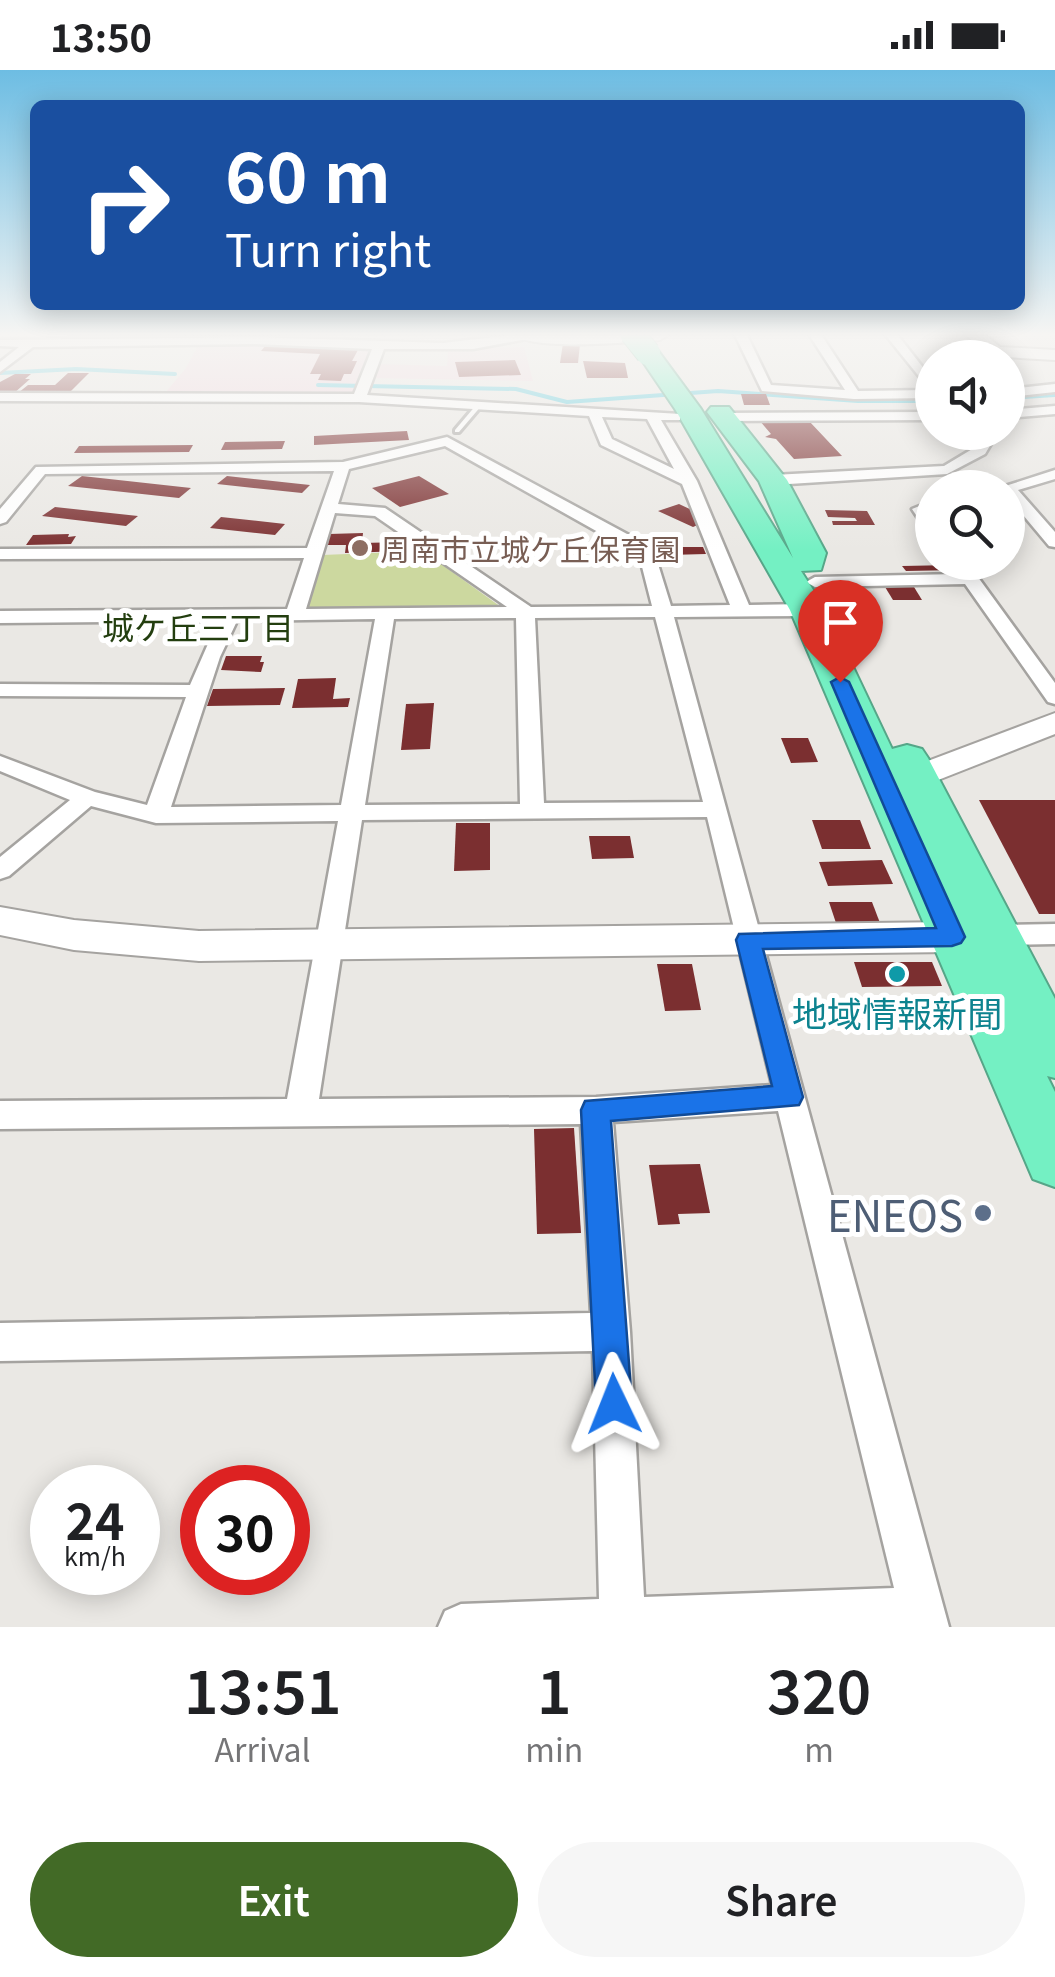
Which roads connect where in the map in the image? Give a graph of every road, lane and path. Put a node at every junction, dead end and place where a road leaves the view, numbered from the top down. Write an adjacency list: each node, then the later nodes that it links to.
1 (480, 405): 12 (lane)
2 (488, 406): 10 (street)
3 (650, 406): 10 (street)
4 (684, 406): 17 (street)
5 (688, 406): 27 (highway)
6 (690, 406): 16 (highway)
7 (772, 406): 11 (street)
8 (1055, 410): 9 (street)
9 (1025, 413)
10 (595, 415): 17 (street)
11 (915, 415)
12 (456, 431)
13 (981, 450): 16 (street)
14 (343, 466): 20 (street); 21 (street); 28 (street)
15 (1055, 474): 18 (street)
16 (773, 480): 27 (highway)
17 (689, 482): 29 (street)
18 (1025, 482)
19 (1025, 507): 22 (street)
20 (326, 508): 23 (street); 30 (street)
21 (0, 519)
22 (1054, 539)
23 (314, 553): 24 (street); 32 (street)
24 (0, 554)
25 (915, 575): 27 (street)
26 (970, 580): 37 (street)
27 (805, 585): 29 (street); 40 (highway); 49 (highway)
28 (662, 610): 29 (street); 30 (street); 43 (street)
29 (742, 610)
30 (525, 611): 31 (street); 42 (street)
31 (384, 614): 32 (street); 44 (street)
32 (294, 616): 34 (street)
33 (0, 617): 34 (street)
34 (229, 617): 36 (street)
35 (0, 690): 36 (street)
36 (201, 691): 45 (street)
37 (1055, 698)
38 (1055, 723): 40 (street)
39 (0, 763): 41 (street)
40 (916, 777): 49 (highway)
41 (87, 798): 45 (street); 46 (street)
42 (532, 808): 43 (street); 44 (street)
43 (717, 808): 50 (street)
44 (354, 813): 45 (street); 51 (street)
45 (156, 816)
46 (0, 870)
47 (0, 921): 51 (street)
48 (1055, 934): 49 (street)
49 (973, 936): 50 (street); 52 (highway); 57 (highway)
50 (748, 940): 51 (street); 53 (street)
51 (327, 944): 54 (street)
52 (1055, 1055)
53 (789, 1097): 55 (street); 60 (street)
54 (301, 1110): 55 (street); 56 (street)
55 (596, 1110): 58 (street)
56 (0, 1114)
57 (1055, 1159)
58 (611, 1332): 59 (street); 61 (street)
59 (0, 1342)
60 (924, 1618): 61 (street)
61 (623, 1625): 62 (street)
62 (461, 1627)

